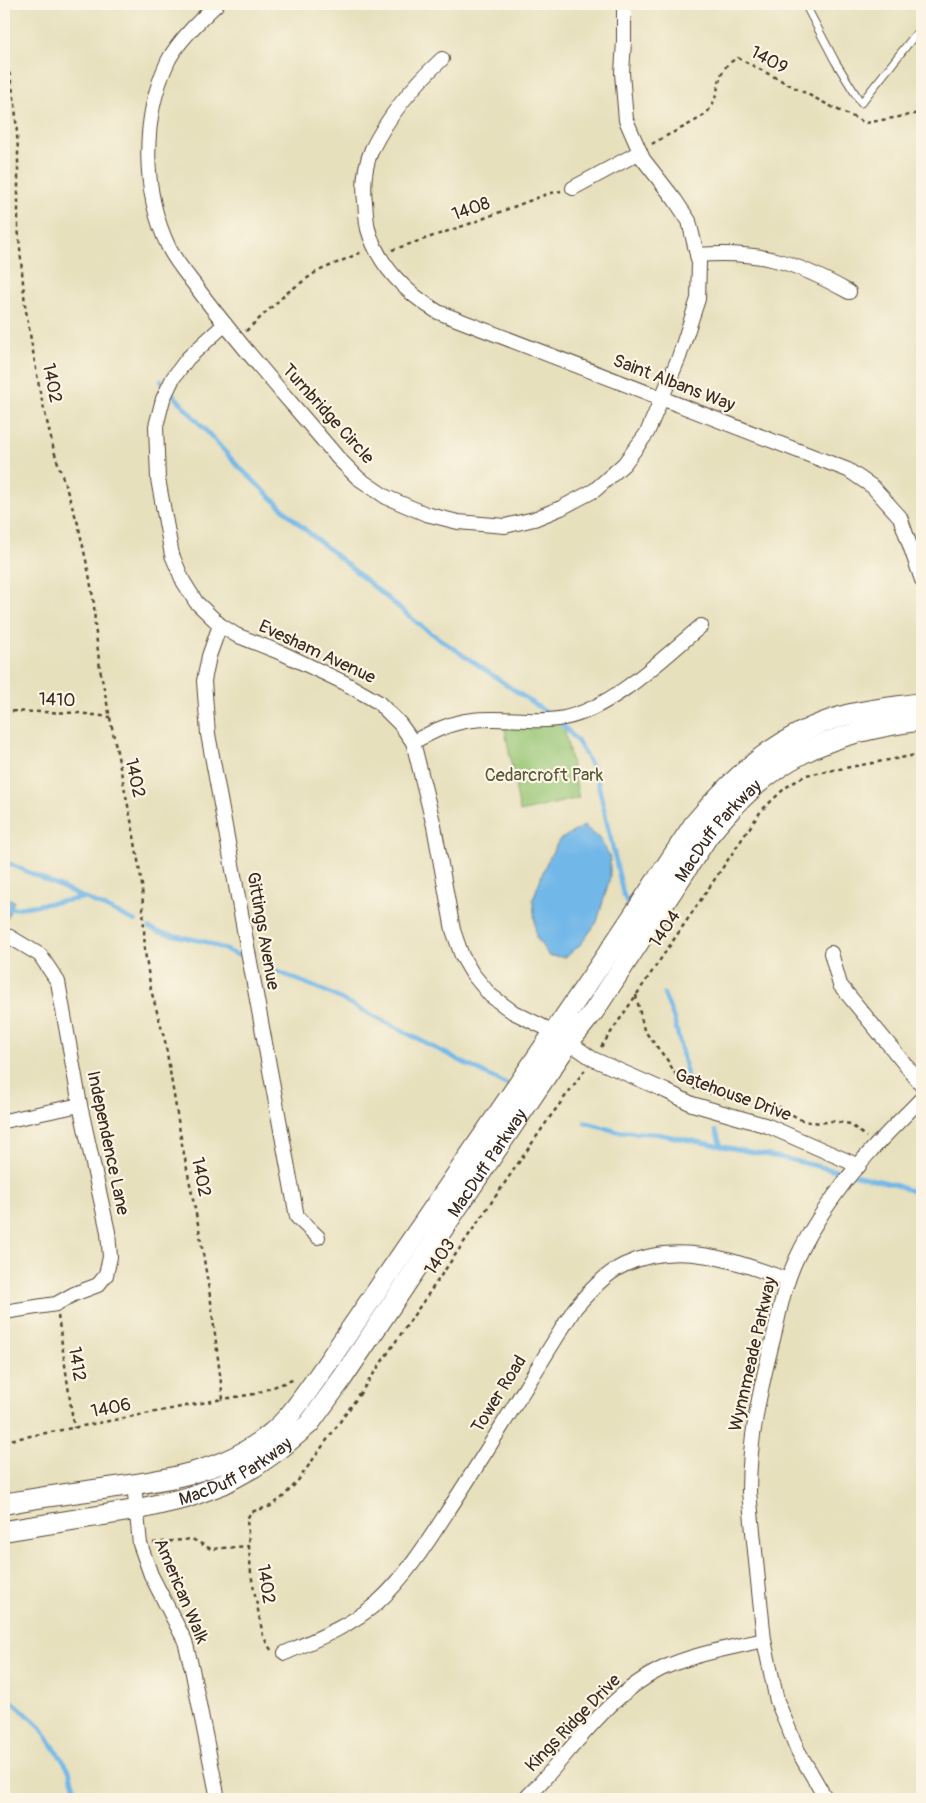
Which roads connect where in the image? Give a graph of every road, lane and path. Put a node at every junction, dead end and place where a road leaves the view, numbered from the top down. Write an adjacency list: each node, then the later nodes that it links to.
1 (217, 4): 13 (street, Turnbridge Circle)
2 (624, 4): 8 (street, Turnbridge Circle)
3 (805, 4): 4 (lane)
4 (915, 35)
5 (4, 57): 21 (path, 1402)
6 (442, 59): 10 (street, Saint Albans Way)
7 (922, 111): 8 (path, 1409)
8 (640, 152): 9 (street); 11 (street, Turnbridge Circle)
9 (573, 188): 10 (path, 1408)
10 (377, 250): 14 (path, 1408); 15 (street, Saint Albans Way)
11 (697, 255): 12 (street); 15 (street, Turnbridge Circle)
12 (849, 292)
13 (225, 324): 14 (street, Turnbridge Circle); 17 (street, Evesham Avenue)
14 (238, 339): 15 (street, Turnbridge Circle)
15 (663, 399): 16 (street, Saint Albans Way)
16 (922, 580)
17 (220, 625): 23 (street, Evesham Avenue); 38 (street, Gittings Avenue)
18 (701, 626): 23 (street)
19 (922, 703): 28 (street, MacDuff Parkway)
20 (4, 711): 21 (path, 1410)
21 (110, 717): 45 (path, 1402)
22 (922, 720): 28 (street, MacDuff Parkway)
23 (413, 742): 28 (street, Evesham Avenue)
24 (922, 754): 27 (path, 1404)
25 (4, 936): 34 (street, Independence Lane)
26 (831, 952): 31 (street)
27 (636, 995): 29 (path, 1404); 30 (path)
28 (562, 1037): 29 (street, Gatehouse Drive); 43 (street, MacDuff Parkway); 48 (street, MacDuff Parkway)
29 (593, 1059): 37 (street, Gatehouse Drive); 44 (path, 1403)
30 (682, 1084)
31 (922, 1085)
32 (690, 1087): 36 (path)
33 (922, 1098): 36 (street, Wynnmeade Parkway)
34 (80, 1105): 35 (street); 40 (street, Independence Lane)
35 (4, 1121)
36 (879, 1142): 37 (street, Wynnmeade Parkway)
37 (859, 1166): 39 (street, Wynnmeade Parkway)
38 (318, 1237)
39 (788, 1280): 54 (street, Wynnmeade Parkway); 55 (street, Tower Road)
40 (56, 1304): 41 (street, Independence Lane); 46 (path, 1412)
41 (4, 1312)
42 (298, 1378): 45 (path)
43 (341, 1380): 44 (path); 50 (street, MacDuff Parkway)
44 (359, 1396): 53 (path, 1402)
45 (223, 1399): 46 (path, 1406)
46 (74, 1428): 47 (path, 1406)
47 (4, 1441)
48 (134, 1484): 49 (street, MacDuff Parkway); 50 (street, American Walk)
49 (4, 1504)
50 (135, 1510): 51 (street, MacDuff Parkway); 52 (street, American Walk)
51 (4, 1531)
52 (140, 1544): 53 (path); 57 (street, American Walk)
53 (249, 1546): 55 (path, 1402)
54 (764, 1640): 56 (street, Kings Ridge Drive); 58 (street, Wynnmeade Parkway)
55 (285, 1653)
56 (530, 1798)
57 (218, 1799)
58 (826, 1799)

